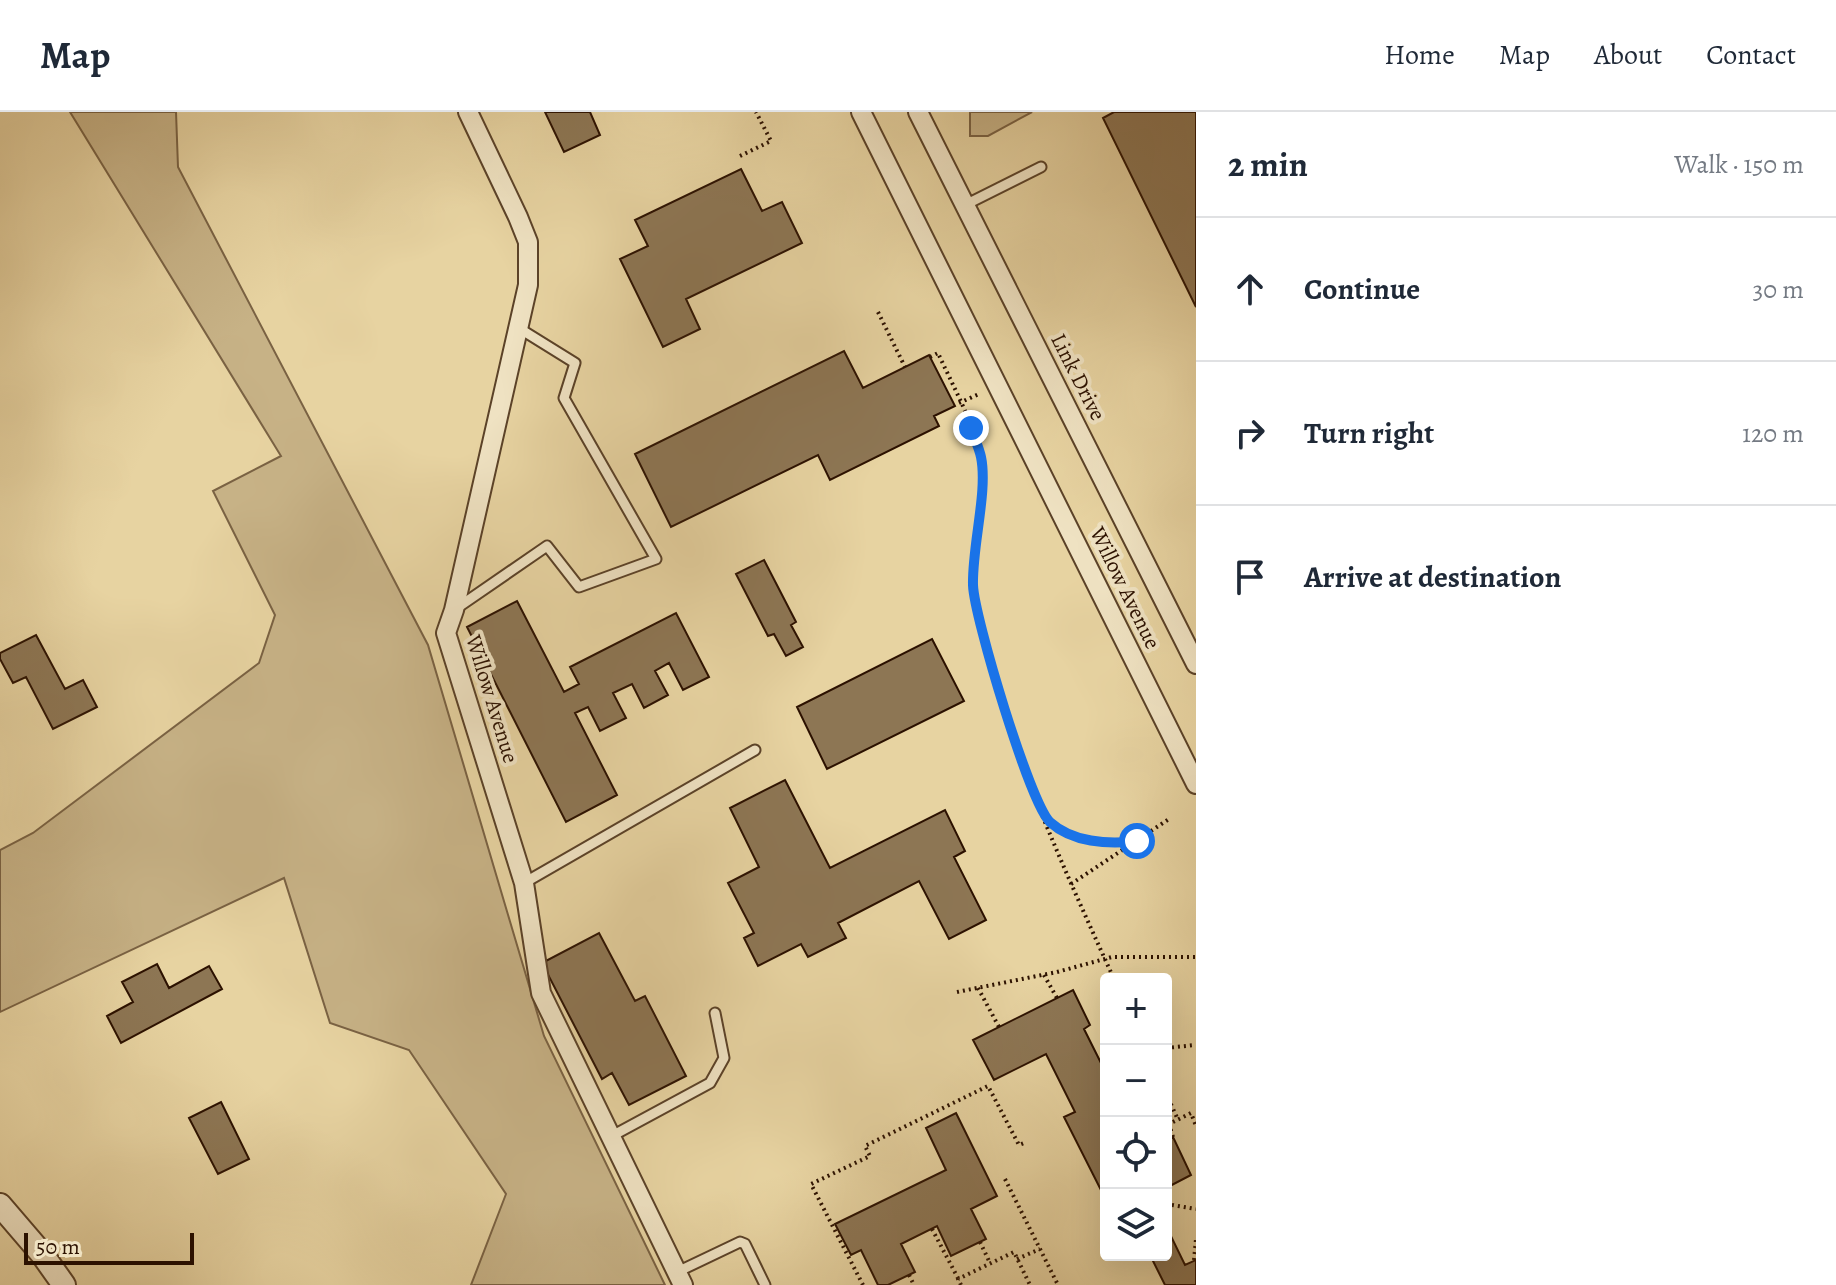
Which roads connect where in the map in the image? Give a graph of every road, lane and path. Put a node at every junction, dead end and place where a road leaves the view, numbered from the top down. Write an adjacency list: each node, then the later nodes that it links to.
1 (468, 112): 9 (street, Willow Avenue)
2 (756, 112): 5 (path)
3 (861, 112): 17 (street, Willow Avenue)
4 (918, 112): 7 (street, Link Drive)
5 (740, 156)
6 (1041, 167): 7 (lane)
7 (965, 205): 15 (street, Link Drive)
8 (878, 312): 11 (path)
9 (517, 327): 14 (street, Willow Avenue); 14 (lane)
10 (930, 357): 13 (path)
11 (905, 367)
12 (985, 391): 13 (path)
13 (959, 403): 18 (path)
14 (454, 610): 21 (street, Willow Avenue)
15 (1194, 656)
16 (755, 750): 21 (lane)
17 (1196, 784)
18 (1043, 814): 20 (path); 22 (path)
19 (1169, 819): 20 (path)
20 (1137, 841): 22 (path)
21 (524, 883): 37 (street, Willow Avenue)
22 (1071, 884): 24 (path)
23 (1196, 957): 24 (path)
24 (1105, 959): 25 (path); 26 (path)
25 (1111, 973)
26 (1044, 975): 27 (path); 29 (path)
27 (978, 988): 28 (path); 31 (path)
28 (957, 992)
29 (1057, 998)
30 (715, 1013): 37 (lane)
31 (999, 1027)
32 (1195, 1045): 33 (path)
33 (1172, 1047)
34 (1172, 1106): 35 (path)
35 (1178, 1120): 36 (path); 38 (path)
36 (1196, 1126)
37 (610, 1137): 52 (street, Willow Avenue)
38 (1173, 1137)
39 (1024, 1143): 56 (path)
40 (1005, 1179): 47 (path)
41 (0, 1205): 54 (street)
42 (1172, 1205): 43 (path)
43 (1196, 1209)
44 (932, 1229): 53 (path)
45 (1196, 1239): 49 (path)
46 (980, 1242): 50 (path)
47 (1040, 1249): 48 (path); 60 (path)
48 (1017, 1259): 50 (path); 59 (path)
49 (1194, 1260)
50 (990, 1263): 53 (path)
51 (909, 1275): 57 (path)
52 (679, 1278): 55 (lane)
53 (958, 1279): 58 (path)
54 (64, 1285)
55 (765, 1285)
56 (863, 1285)
57 (914, 1285)
58 (961, 1285)
59 (1030, 1285)
60 (1058, 1285)

